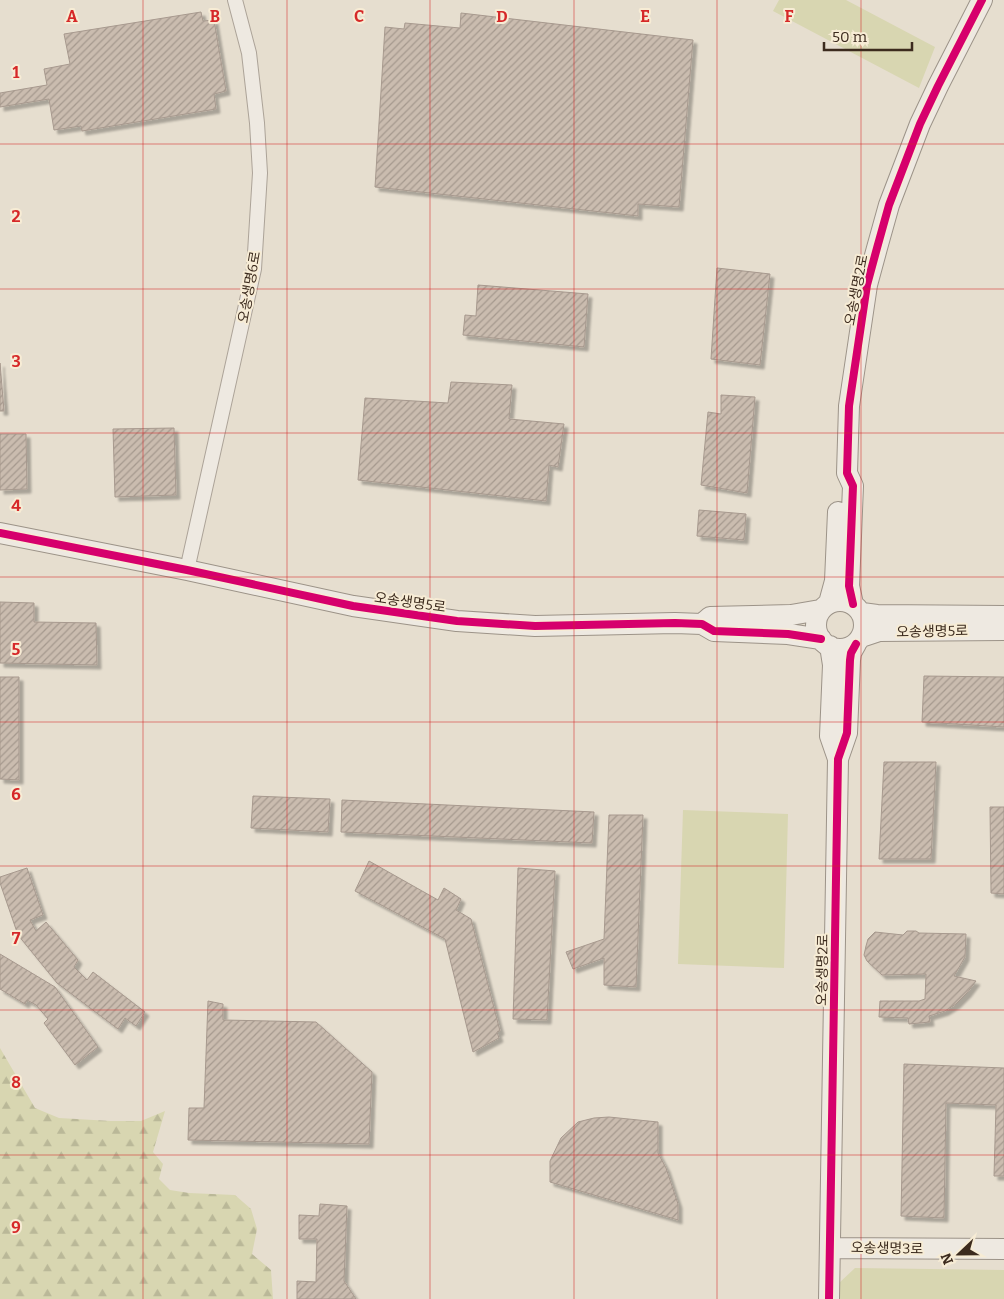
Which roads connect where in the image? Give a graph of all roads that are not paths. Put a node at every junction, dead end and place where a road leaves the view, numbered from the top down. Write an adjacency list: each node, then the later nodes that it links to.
1 (235, 0): 5 (street, 오송생명6로)
2 (982, 0): 3 (street, 오송생명2로)
3 (847, 473): 6 (street, 오송생명2로); 7 (street, 오송생명2로)
4 (0, 533): 5 (street, 오송생명5로)
5 (187, 570): 9 (street, 오송생명5로)
6 (825, 606): 7 (street); 9 (street, 오송생명5로); 12 (street)
7 (857, 608): 8 (street, 오송생명5로); 11 (street)
8 (1004, 616)
9 (702, 624): 12 (street, 오송생명5로)
10 (1004, 630): 11 (street, 오송생명5로)
11 (858, 640): 12 (street); 13 (street, 오송생명2로)
12 (825, 643): 13 (street, 오송생명2로)
13 (838, 759): 14 (street, 오송생명2로)
14 (830, 1248): 15 (street, 오송생명3로); 16 (street, 오송생명2로)
15 (1004, 1250)
16 (829, 1299)

